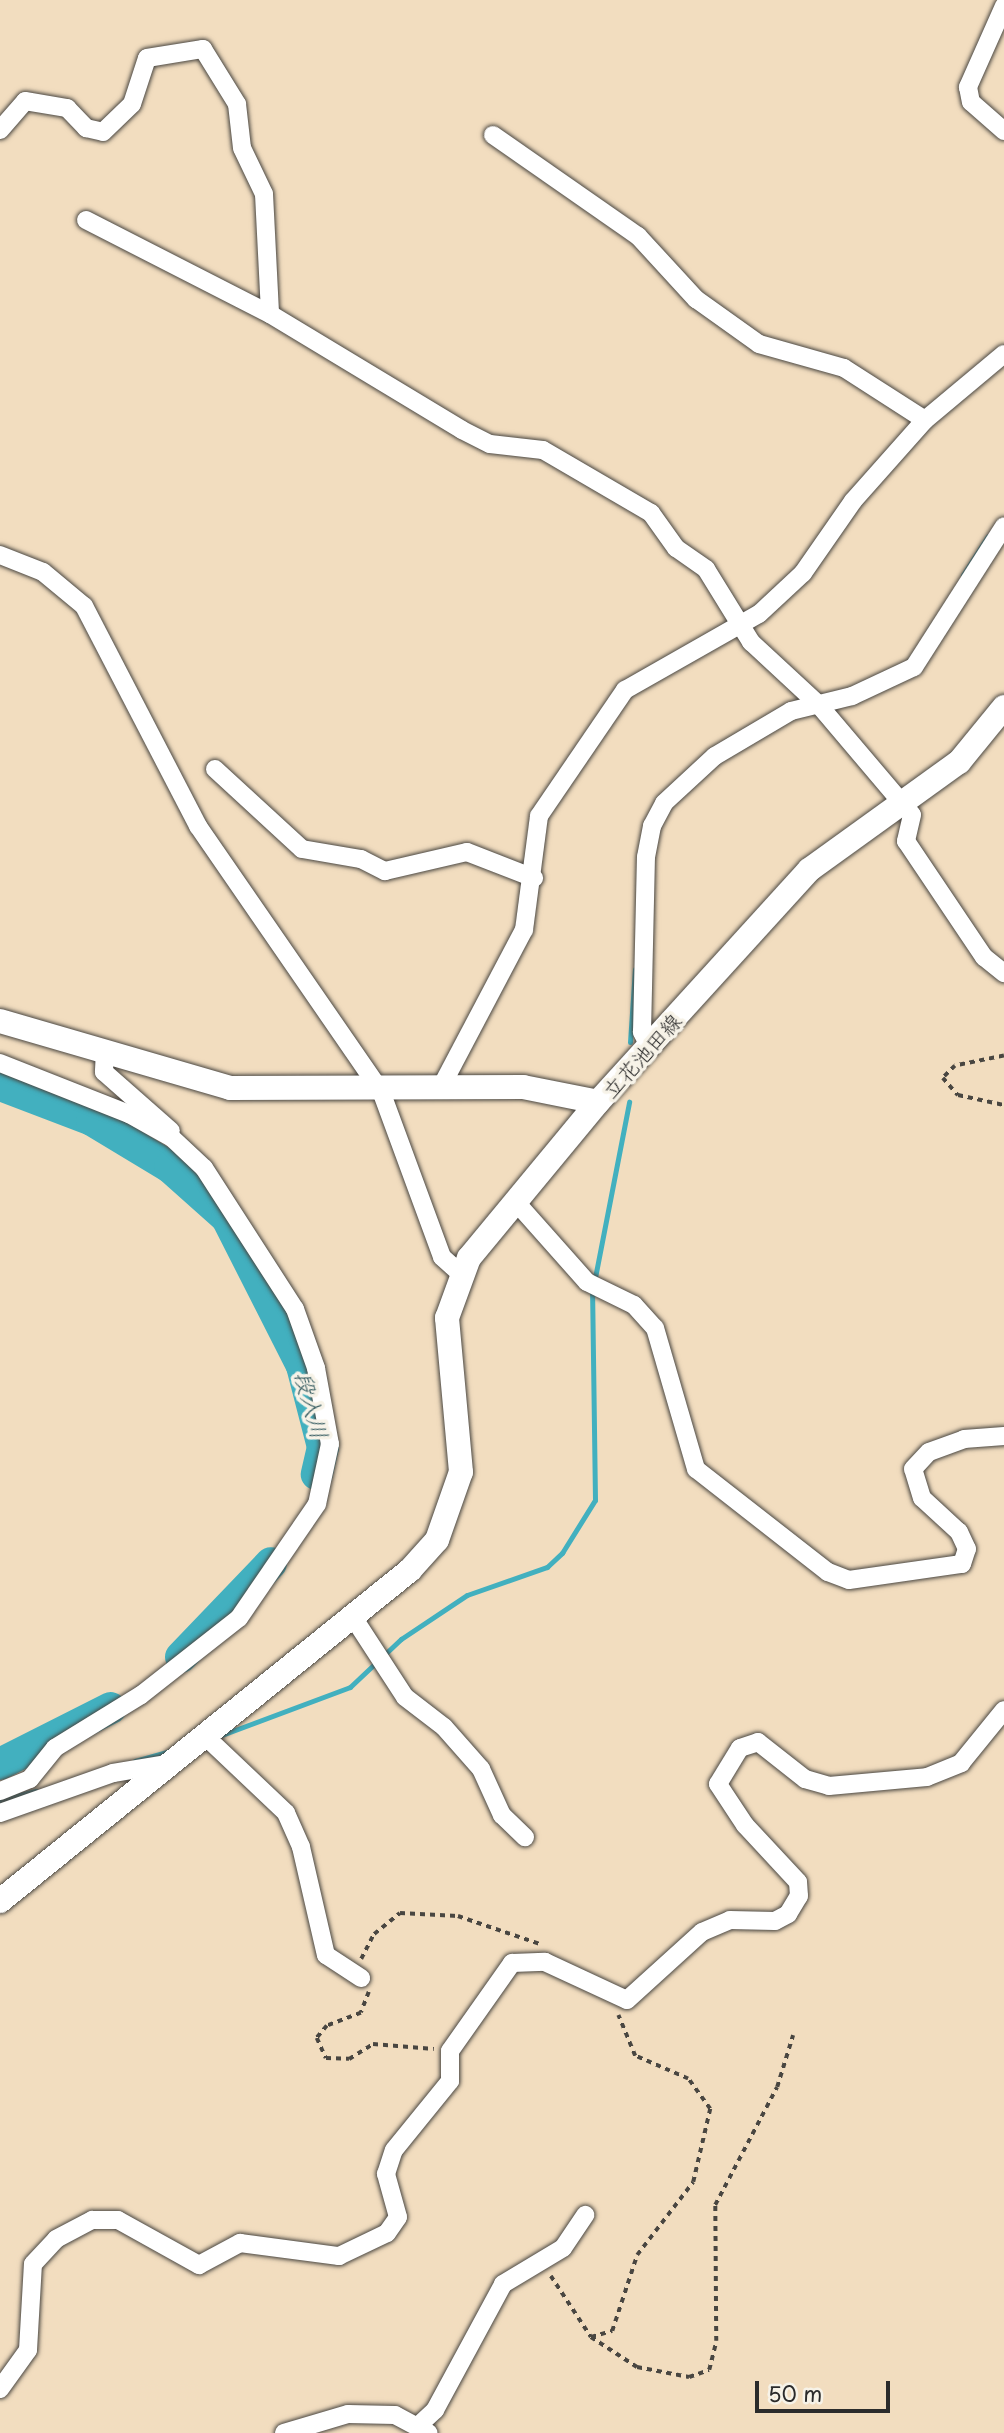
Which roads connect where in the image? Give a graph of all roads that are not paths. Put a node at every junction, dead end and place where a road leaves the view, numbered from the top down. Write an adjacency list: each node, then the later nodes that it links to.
1 (1004, 6): 3 (street)
2 (0, 130): 6 (street)
3 (1004, 131)
4 (493, 135): 8 (street)
5 (86, 220): 6 (street)
6 (270, 314): 11 (street)
7 (1004, 354): 8 (street)
8 (925, 420): 11 (street)
9 (1004, 526): 12 (street)
10 (0, 555): 23 (street)
11 (740, 625): 12 (street); 16 (street)
12 (818, 705): 15 (street); 19 (street)
13 (1004, 707): 15 (main road, 立花池田線)
14 (215, 769): 16 (street)
15 (903, 803): 17 (street); 19 (main road, 立花池田線)
16 (534, 878): 22 (street)
17 (1004, 973)
18 (0, 1021): 20 (main road, 立花池田線)
19 (649, 1046): 24 (main road, 立花池田線)
20 (105, 1051): 23 (main road, 立花池田線); 25 (street)
21 (0, 1063): 25 (street)
22 (440, 1089): 23 (main road, 立花池田線); 24 (main road, 立花池田線)
23 (381, 1091): 27 (street)
24 (598, 1102): 26 (main road)
25 (172, 1138): 33 (street)
26 (515, 1201): 27 (main road); 28 (street)
27 (460, 1273): 29 (main road)
28 (1004, 1436)
29 (353, 1617): 31 (main road); 35 (street)
30 (1004, 1710): 39 (street)
31 (205, 1736): 32 (main road); 37 (street)
32 (170, 1764): 34 (street); 36 (main road)
33 (0, 1791)
34 (0, 1813)
35 (525, 1837)
36 (0, 1901)
37 (357, 1976)
38 (585, 2215): 40 (street)
39 (0, 2389)
40 (424, 2429): 41 (street)
41 (284, 2433)

